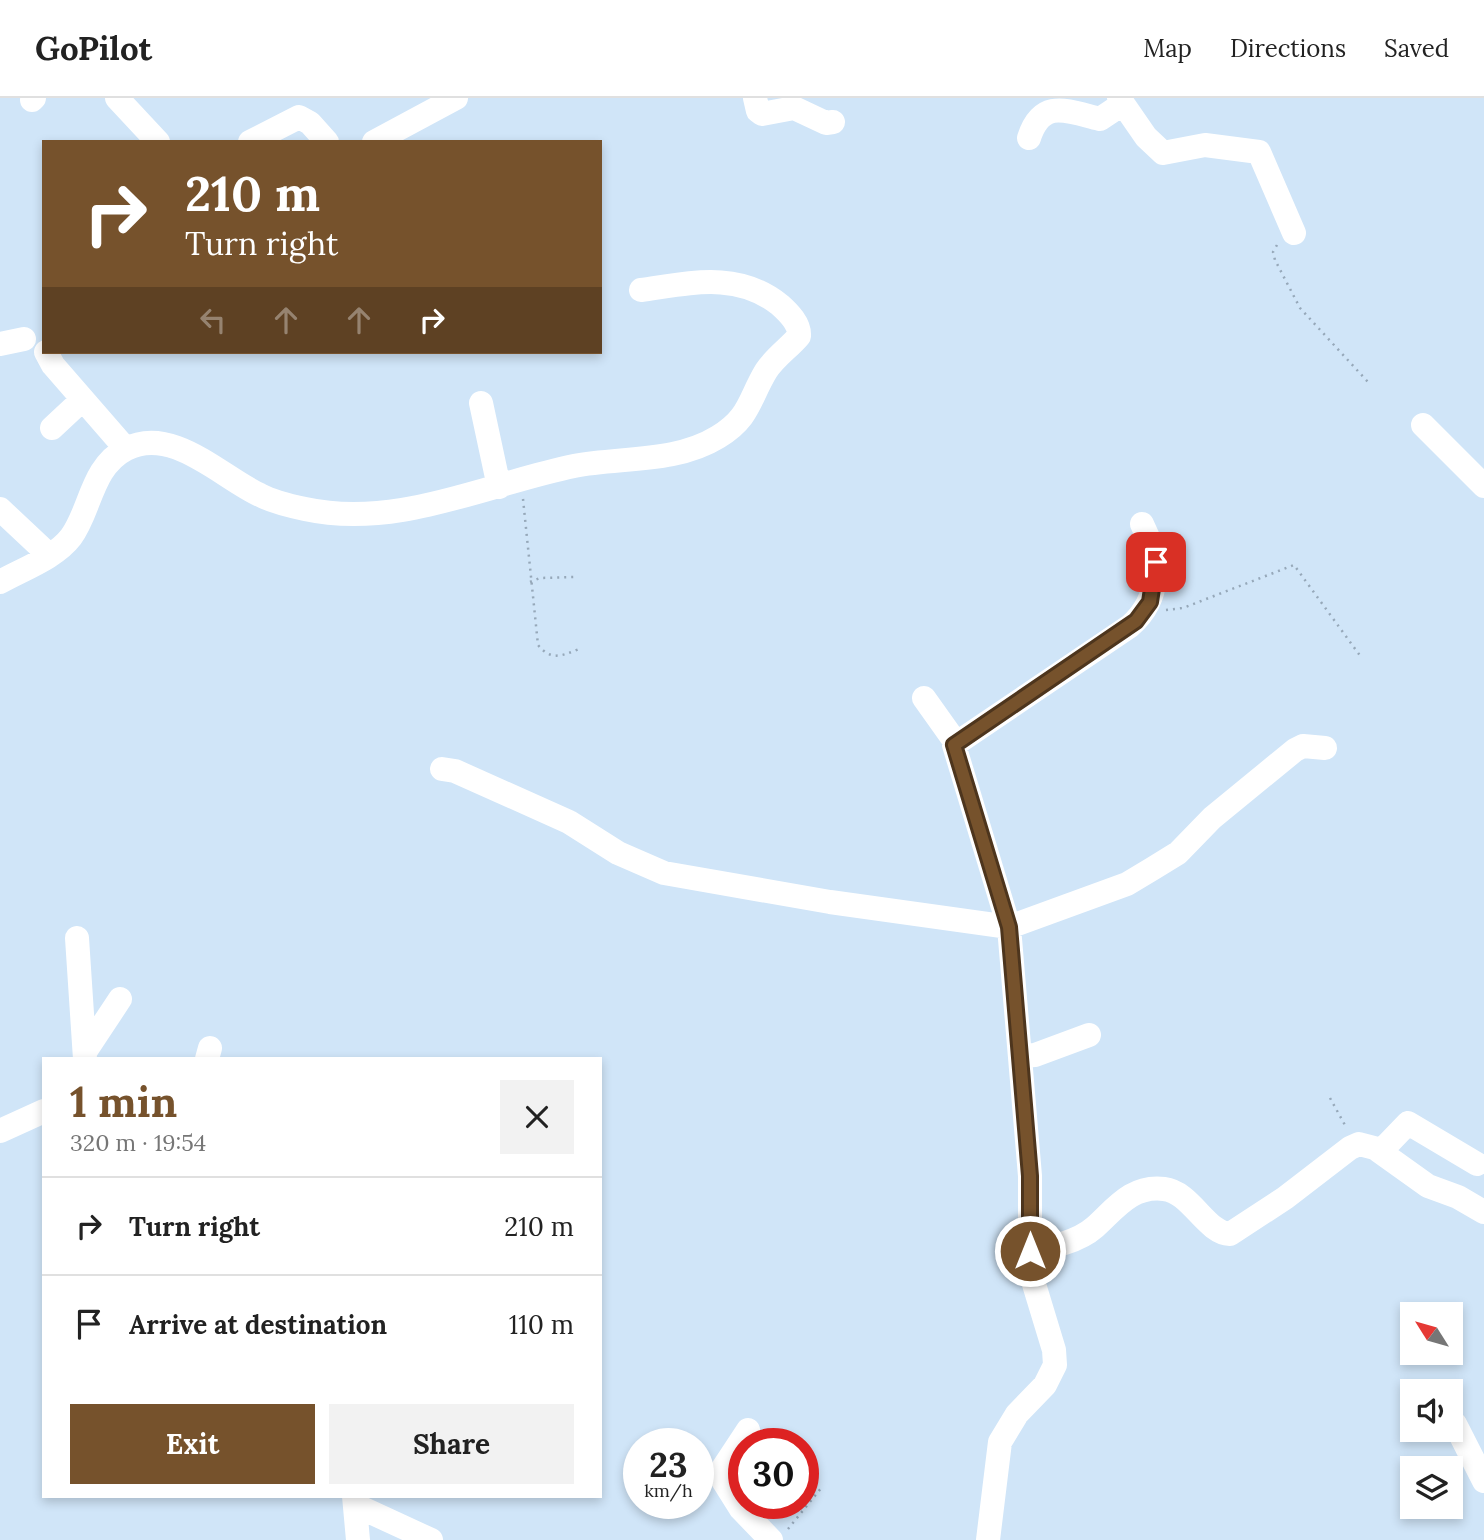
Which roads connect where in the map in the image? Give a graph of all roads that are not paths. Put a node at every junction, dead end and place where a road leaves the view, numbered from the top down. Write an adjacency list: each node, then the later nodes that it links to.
1 (117, 98): 7 (street)
2 (456, 98): 10 (street)
3 (755, 98): 5 (street)
4 (1120, 101): 6 (street); 11 (street)
5 (833, 122)
6 (1029, 138)
7 (156, 140)
8 (254, 140): 9 (street)
9 (325, 140)
10 (378, 140)
11 (1294, 233)
12 (641, 290): 19 (street)
13 (31, 342): 14 (street)
14 (82, 400): 17 (street); 18 (street)
15 (481, 403): 19 (street)
16 (1423, 425): 20 (street)
17 (52, 428)
18 (126, 449): 19 (street); 23 (street)
19 (510, 484)
20 (1484, 486)
21 (0, 509): 23 (street)
22 (1142, 524): 26 (street)
23 (49, 555): 24 (street)
24 (0, 582)
25 (925, 698): 26 (street)
26 (956, 743): 29 (street)
27 (1325, 748): 29 (street)
28 (442, 769): 29 (street)
29 (1009, 927): 34 (street)
30 (77, 938): 33 (street)
31 (120, 999): 33 (street)
32 (1089, 1035): 34 (street)
33 (85, 1055)
34 (1021, 1056): 40 (street)
35 (42, 1112): 36 (street)
36 (0, 1130)
37 (1369, 1147): 38 (street); 39 (street); 40 (street)
38 (1477, 1164)
39 (1484, 1212)
40 (1030, 1251): 50 (street)
41 (1463, 1440): 43 (street)
42 (728, 1460): 44 (street)
43 (1484, 1481)
44 (728, 1488)
45 (354, 1501): 48 (street); 49 (street)
46 (756, 1519): 47 (street)
47 (779, 1535)
48 (358, 1540)
49 (431, 1540)
50 (988, 1540)

